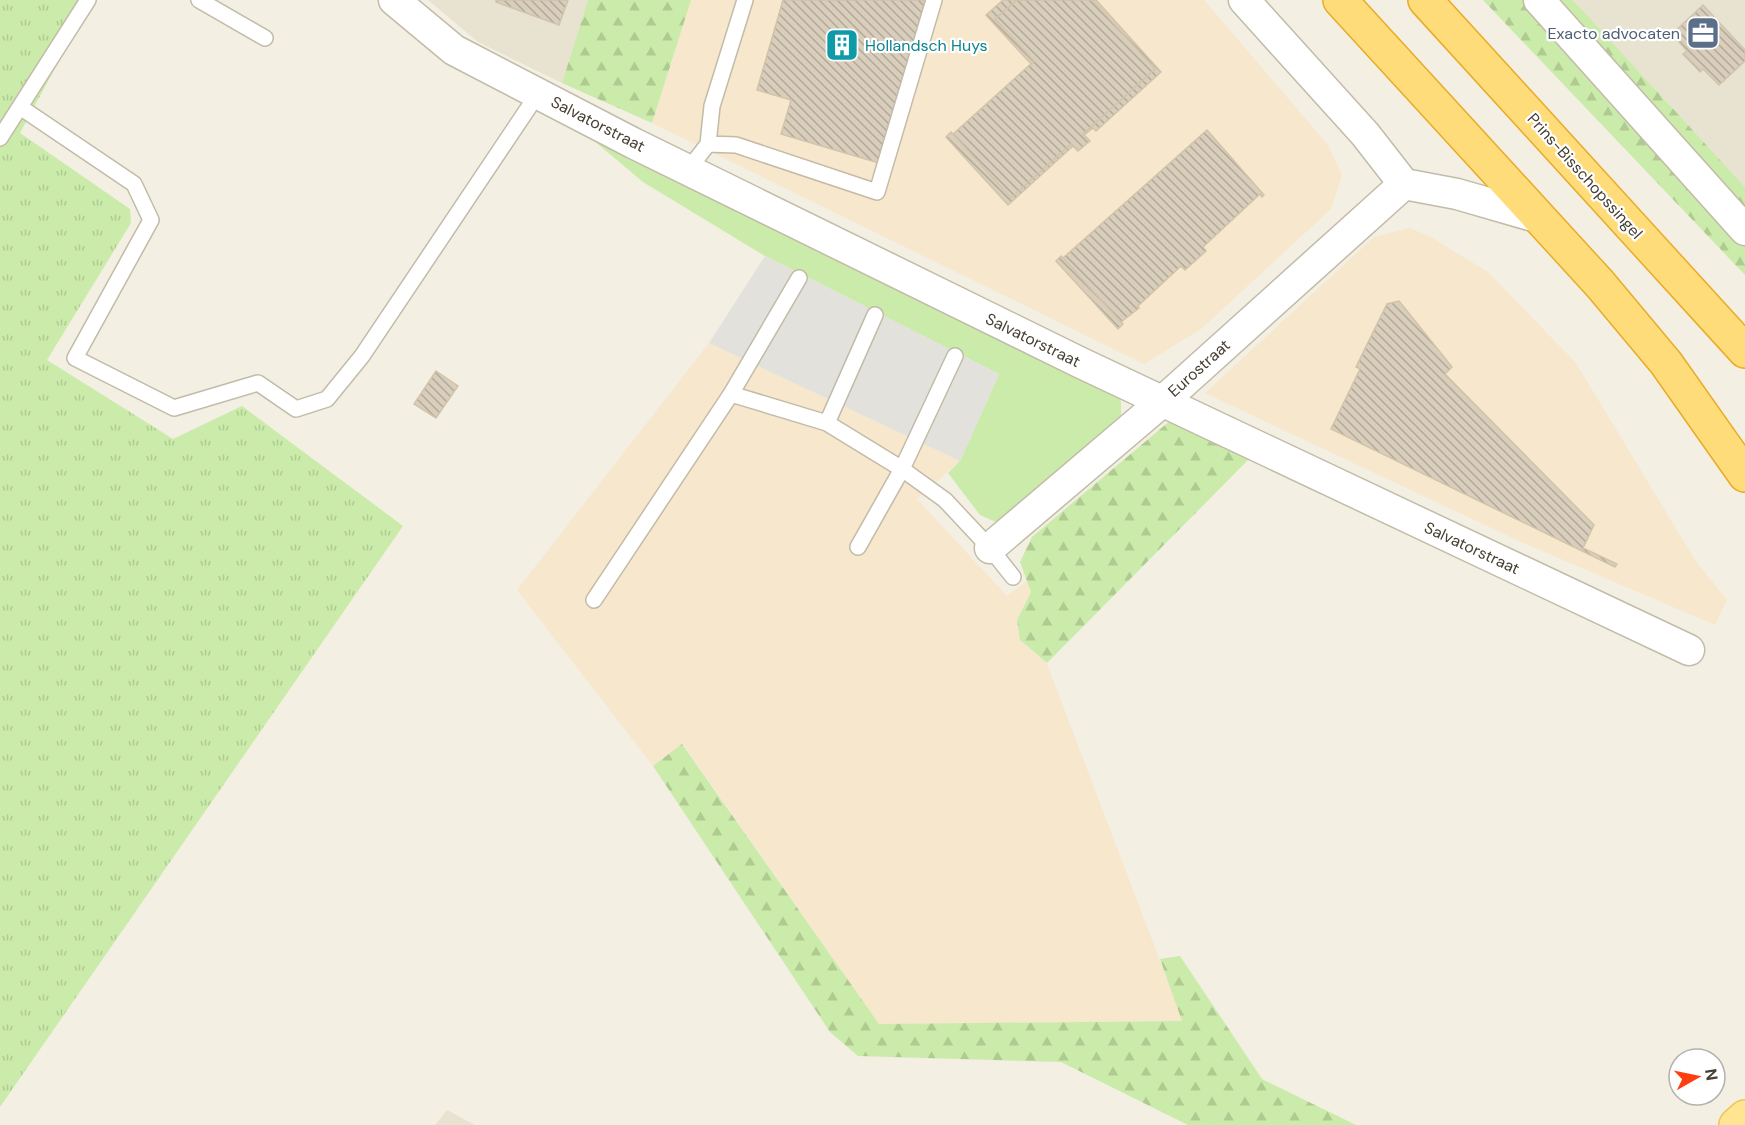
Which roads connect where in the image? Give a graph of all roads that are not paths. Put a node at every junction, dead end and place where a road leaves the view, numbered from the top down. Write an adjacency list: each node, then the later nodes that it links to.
1 (87, 0): 11 (lane)
2 (199, 0): 10 (lane)
3 (394, 0): 15 (street, Salvatorstraat)
4 (745, 0): 14 (lane)
5 (934, 0): 14 (lane)
6 (1244, 0): 16 (street)
7 (1340, 0): 17 (highway)
8 (1425, 0): 21 (highway, Prins-Bisschopssingel)
9 (1539, 0): 18 (street)
10 (265, 38)
11 (20, 107): 12 (lane); 13 (lane)
12 (530, 107)
13 (0, 138)
14 (708, 144): 15 (lane)
15 (688, 170): 24 (street, Salvatorstraat)
16 (1404, 184): 17 (street); 24 (street, Eurostraat)
17 (1540, 218): 27 (highway)
18 (1745, 230)
19 (799, 278): 23 (lane)
20 (875, 315): 25 (lane)
21 (1745, 351)
22 (955, 356): 26 (lane)
23 (731, 394): 25 (lane); 31 (lane)
24 (1163, 401): 29 (street, Eurostraat); 32 (street, Salvatorstraat)
25 (827, 423): 26 (lane)
26 (902, 470): 28 (lane); 29 (lane)
27 (1745, 475)
28 (858, 547)
29 (990, 548): 30 (lane)
30 (1013, 577)
31 (594, 600)
32 (1689, 650)
33 (1745, 1117): 34 (main road)
34 (1736, 1125)

